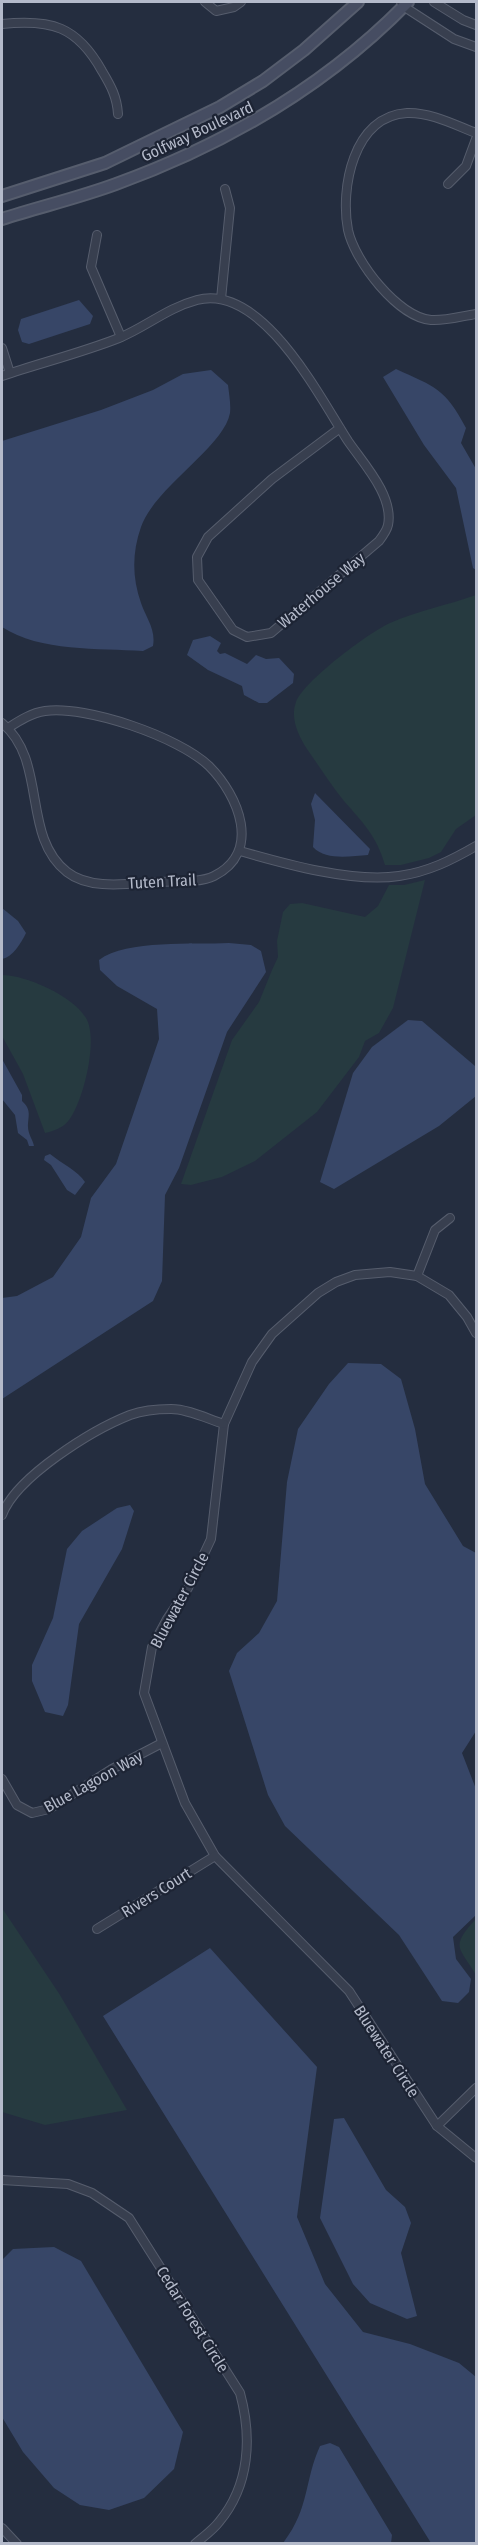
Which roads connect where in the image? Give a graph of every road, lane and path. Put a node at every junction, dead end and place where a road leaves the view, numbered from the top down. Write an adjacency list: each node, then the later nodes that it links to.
1 (205, 2): 2 (street)
2 (241, 2)
3 (358, 2): 14 (street, Golfway Boulevard)
4 (434, 2): 7 (street)
5 (404, 3): 8 (street); 15 (street, Golfway Boulevard)
6 (2, 24): 9 (street)
7 (477, 25)
8 (477, 47)
9 (118, 114)
10 (477, 133): 18 (street)
11 (477, 139): 12 (street)
12 (448, 184)
13 (225, 189): 17 (street)
14 (2, 196)
15 (2, 219)
16 (97, 235): 19 (street)
17 (221, 298): 19 (street); 22 (street, Waterhouse Way)
18 (477, 314)
19 (121, 337): 21 (street)
20 (2, 348): 21 (street)
21 (6, 375)
22 (340, 428): 22 (street, Waterhouse Way)
23 (5, 725): 25 (street, Tuten Trail); 25 (street, Tuten Trail)
24 (477, 846): 25 (street)
25 (240, 851)
26 (450, 1218): 27 (street)
27 (417, 1276): 28 (street, Bluewater Circle); 29 (street, Bluewater Circle)
28 (477, 1333)
29 (224, 1424): 30 (street); 31 (street, Bluewater Circle)
30 (2, 1515)
31 (162, 1743): 32 (street, Blue Lagoon Way); 33 (street, Bluewater Circle)
32 (2, 1779)
33 (215, 1856): 34 (street, Rivers Court); 36 (street, Bluewater Circle)
34 (97, 1929)
35 (477, 2088): 36 (street)
36 (437, 2126): 37 (street, Bluewater Circle)
37 (477, 2158)
38 (2, 2180): 41 (street, Cedar Forest Circle)
39 (2, 2528): 40 (street)
40 (17, 2544)
41 (195, 2544)

